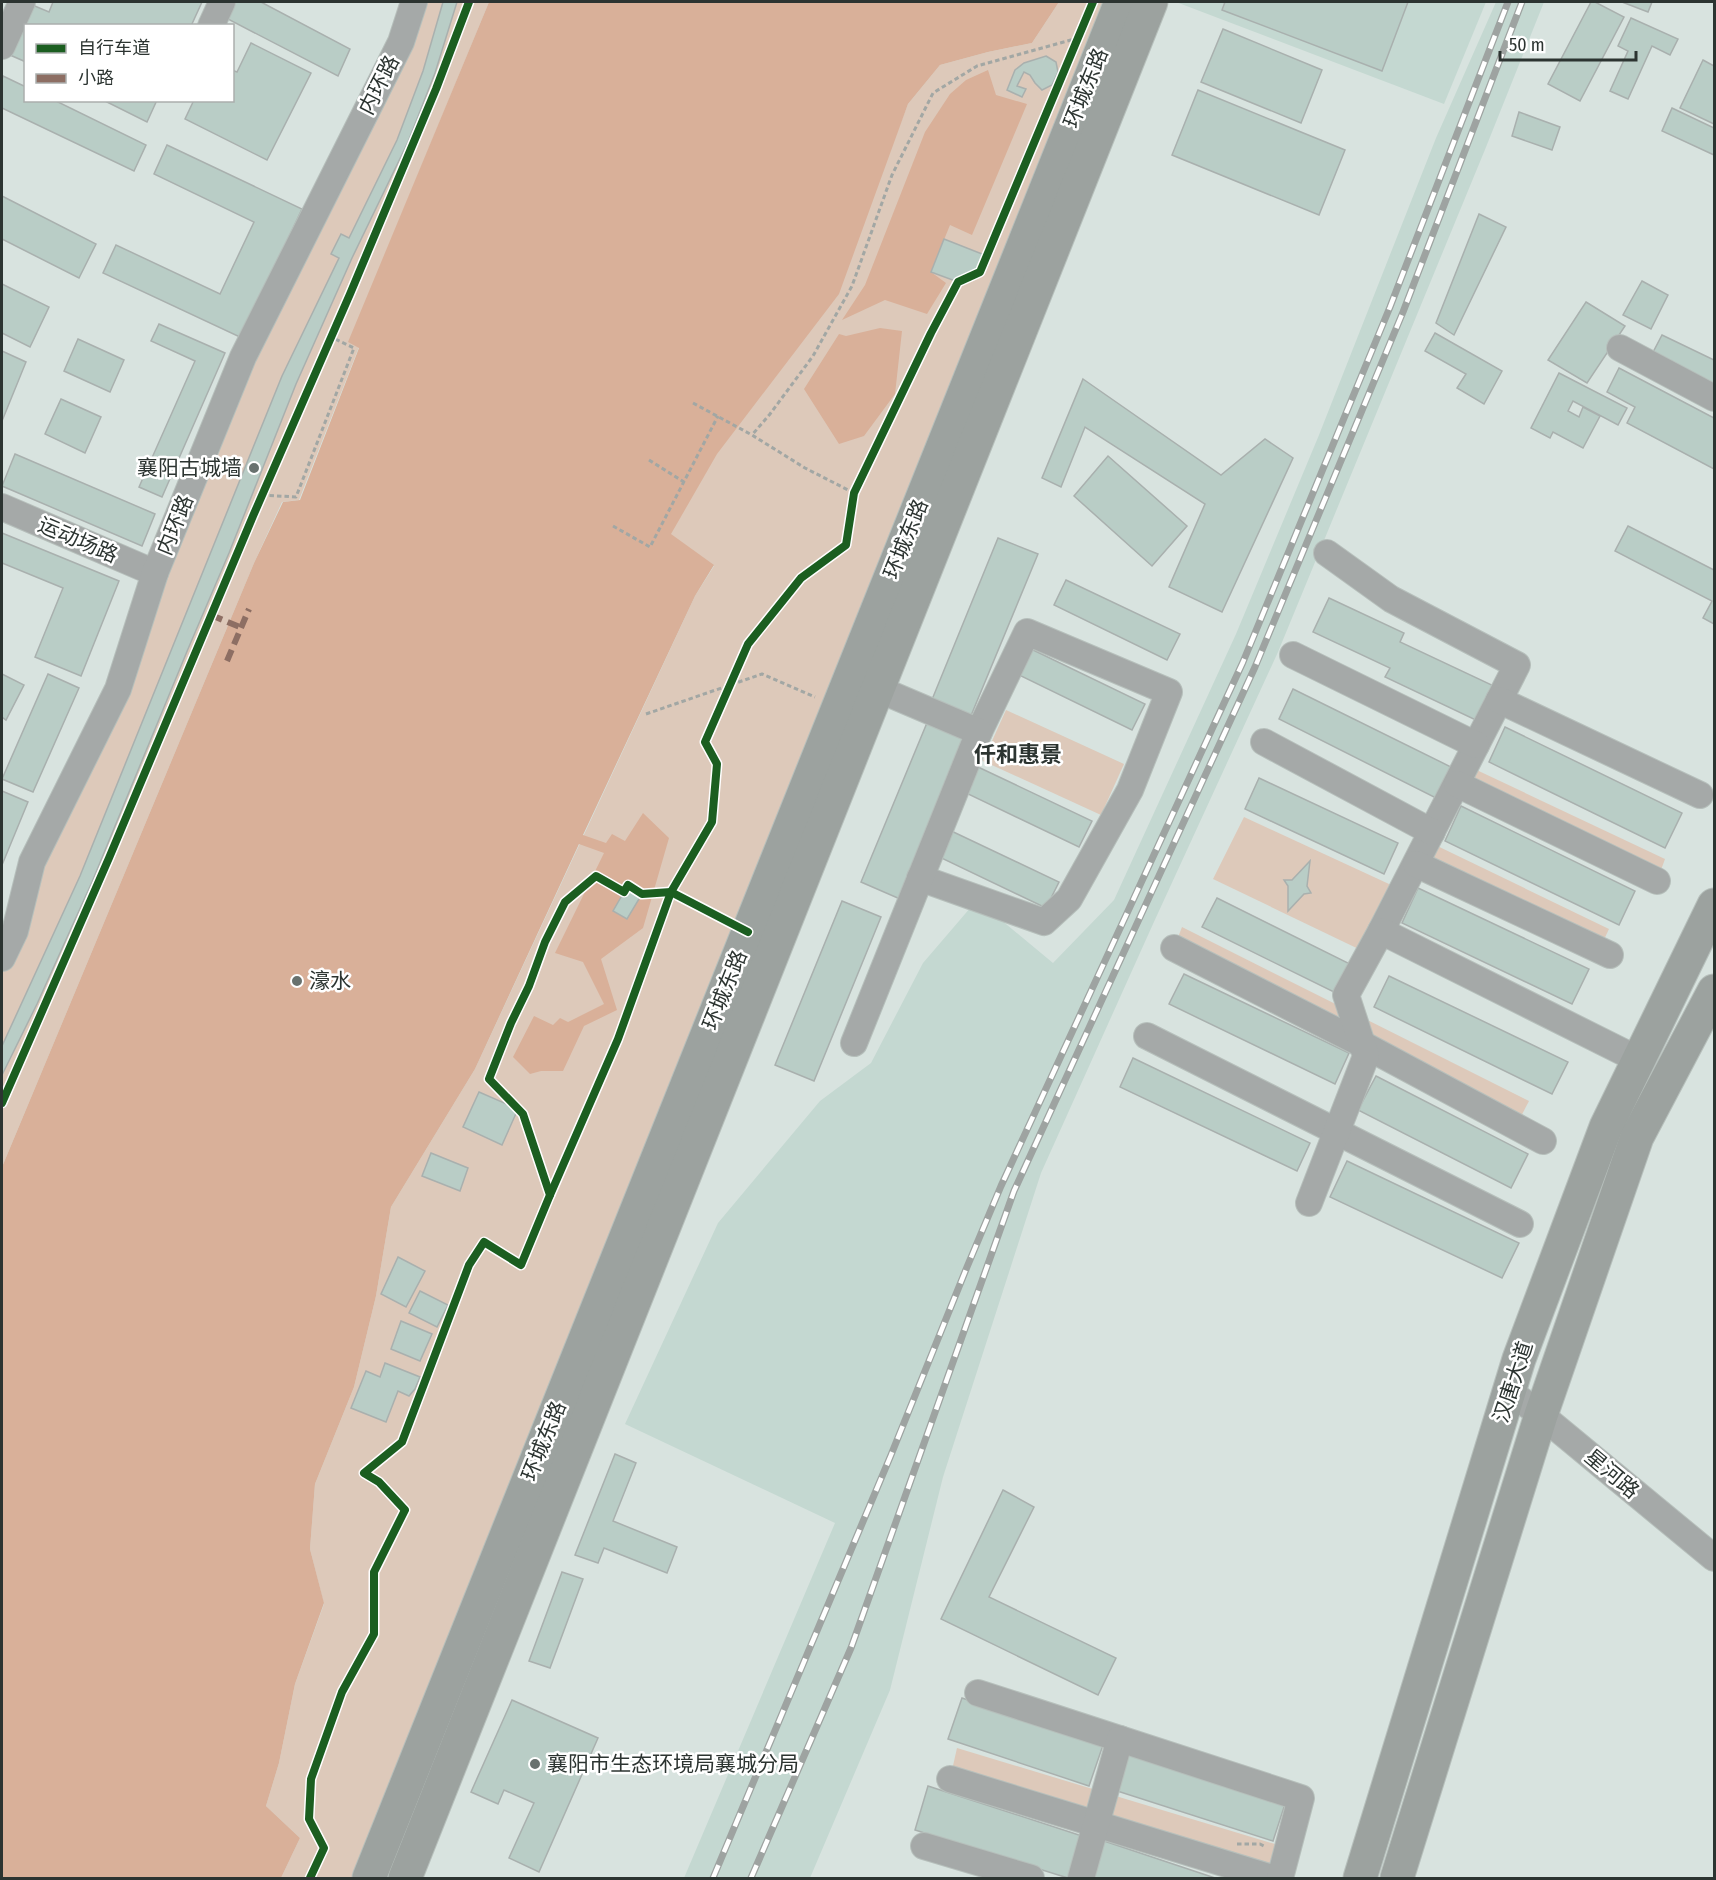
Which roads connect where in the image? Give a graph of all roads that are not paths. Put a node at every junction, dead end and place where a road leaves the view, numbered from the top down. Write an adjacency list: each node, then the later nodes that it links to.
1 (22, 2): 7 (street)
2 (222, 2): 6 (street)
3 (414, 2): 12 (street, 内环路)
4 (1121, 2): 47 (main road, 环城东路)
5 (1151, 2): 14 (main road, 环城东路)
6 (212, 24)
7 (2, 46)
8 (1620, 348): 9 (street)
9 (1714, 398)
10 (2, 507): 12 (street, 运动场路)
11 (1327, 553): 15 (street)
12 (155, 573): 29 (street, 内环路)
13 (1293, 656): 18 (street)
14 (878, 689): 16 (street); 48 (main road, 环城东路)
15 (1499, 700): 18 (street); 20 (street)
16 (979, 732): 23 (street); 23 (street)
17 (1264, 742): 21 (street)
18 (1476, 745): 19 (street)
19 (1456, 784): 21 (street); 24 (street)
20 (1700, 795)
21 (1432, 832): 22 (street)
22 (1416, 864): 26 (street); 28 (street)
23 (920, 878): 32 (street)
24 (1658, 881)
25 (1714, 905): 34 (main road, 汉唐大道)
26 (1382, 931): 33 (street); 34 (street)
27 (1174, 948): 33 (street)
28 (1610, 955)
29 (2, 958)
30 (1714, 991): 40 (main road, 汉唐大道)
31 (1147, 1036): 35 (street)
32 (854, 1043)
33 (1362, 1044): 35 (street); 36 (street)
34 (1639, 1060): 39 (main road, 汉唐大道)
35 (1337, 1131): 37 (street); 38 (street)
36 (1544, 1141)
37 (1309, 1203)
38 (1520, 1224)
39 (1509, 1391): 40 (street, 星河路); 53 (main road, 汉唐大道)
40 (1541, 1415): 41 (street, 星河路); 54 (main road, 汉唐大道)
41 (1714, 1558)
42 (978, 1693): 43 (street)
43 (1120, 1739): 45 (street); 52 (street)
44 (950, 1779): 45 (street)
45 (1096, 1825): 50 (street); 51 (street)
46 (924, 1846): 49 (street)
47 (369, 1878)
48 (405, 1878)
49 (1031, 1878)
50 (1081, 1878)
51 (1272, 1878)
52 (1280, 1878)
53 (1360, 1878)
54 (1397, 1878)

